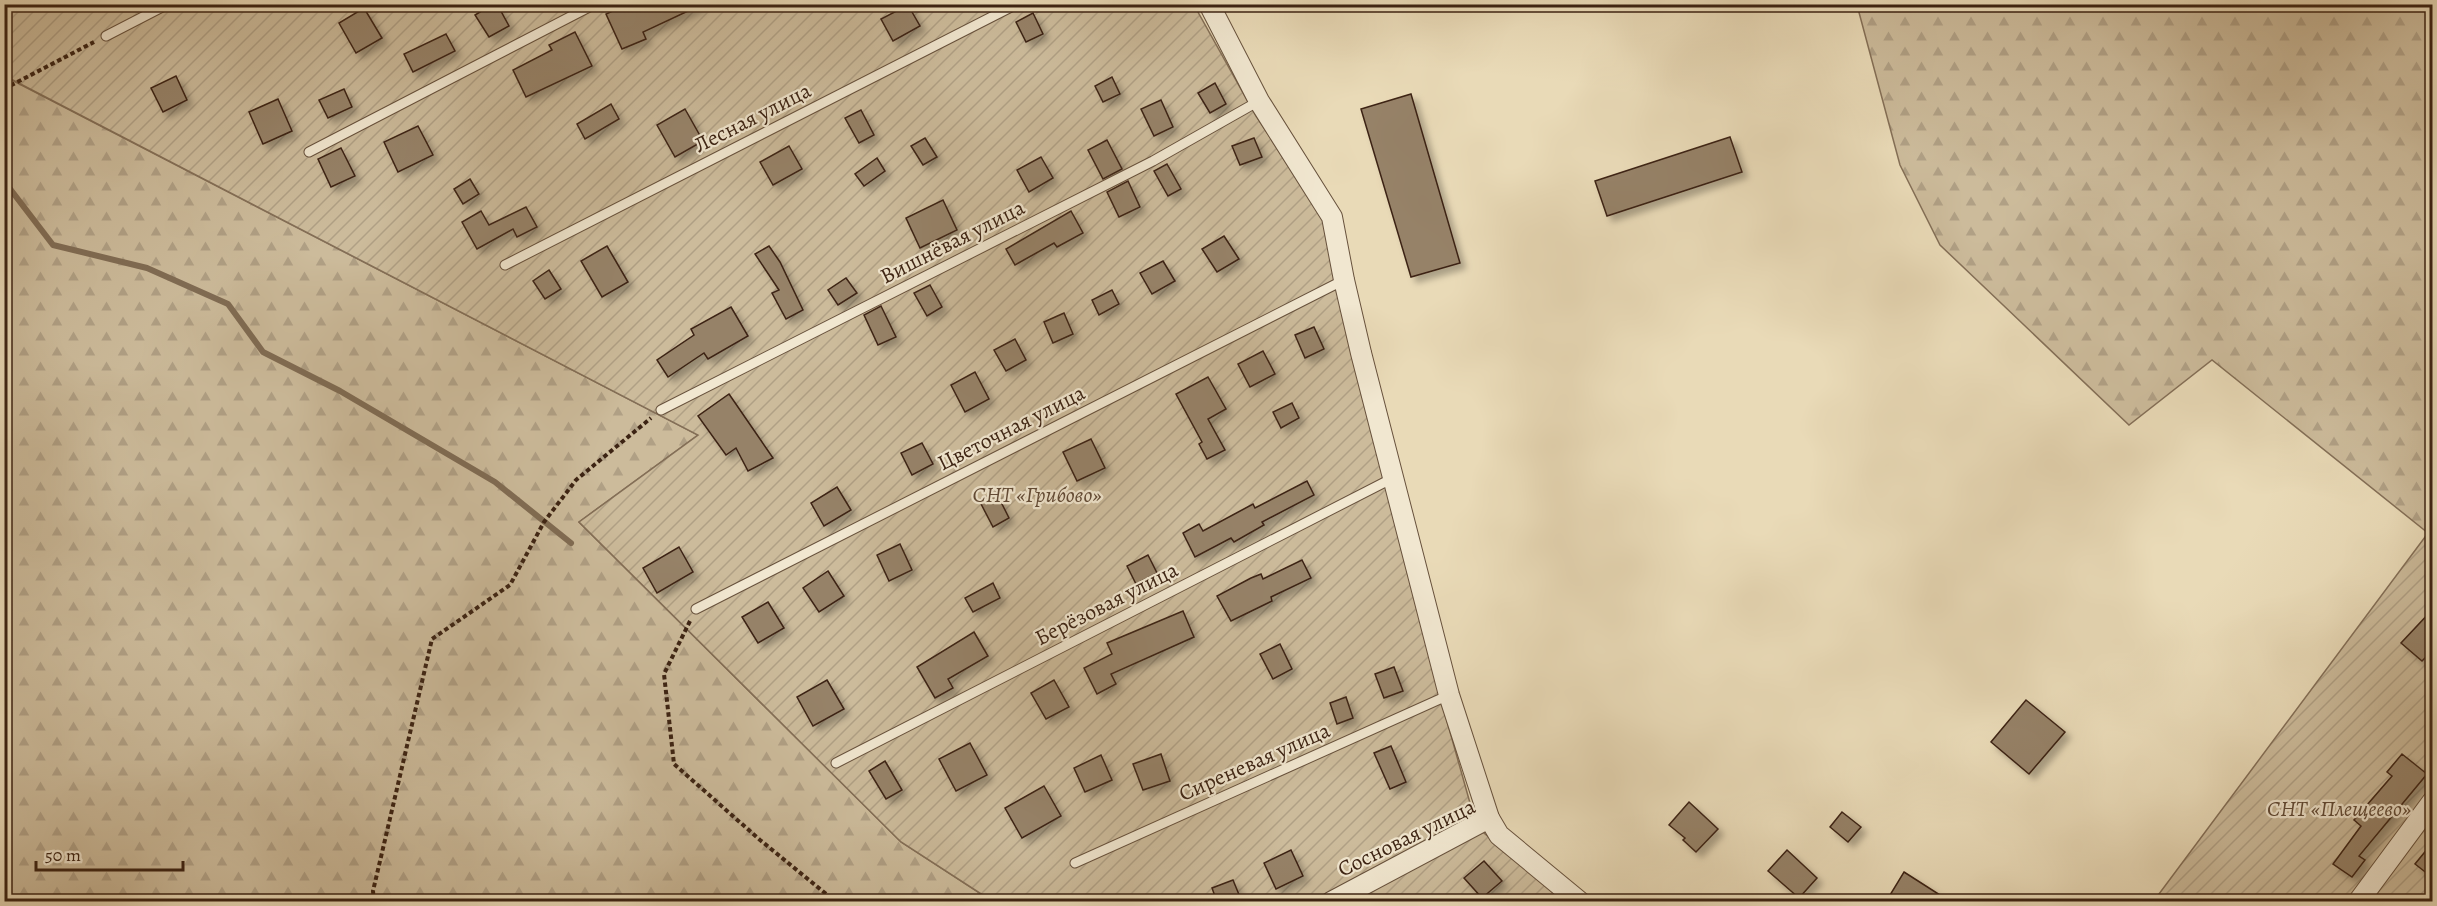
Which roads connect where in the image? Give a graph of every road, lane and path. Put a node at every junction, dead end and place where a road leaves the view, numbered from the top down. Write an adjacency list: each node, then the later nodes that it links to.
1 (168, 4): 5 (lane)
2 (595, 4): 8 (lane)
3 (1017, 4): 9 (lane, Лесная улица)
4 (1209, 4): 7 (street)
5 (106, 36): 6 (path)
6 (4, 89)
7 (1259, 101): 10 (street); 11 (lane, Вишнёвая улица)
8 (309, 152)
9 (505, 265)
10 (1344, 280): 12 (street); 13 (lane, Цветочная улица)
11 (661, 410): 19 (path)
12 (1393, 478): 14 (street); 15 (lane, Берёзовая улица)
13 (696, 609): 20 (path)
14 (1449, 695): 17 (street); 18 (lane, Сиреневая улица)
15 (836, 763)
16 (2433, 802): 23 (street)
17 (1489, 818): 21 (street, Сосновая улица); 22 (street, Сосновая улица)
18 (1075, 863)
19 (374, 902)
20 (836, 902)
21 (1330, 902)
22 (1580, 902)
23 (2358, 902)

